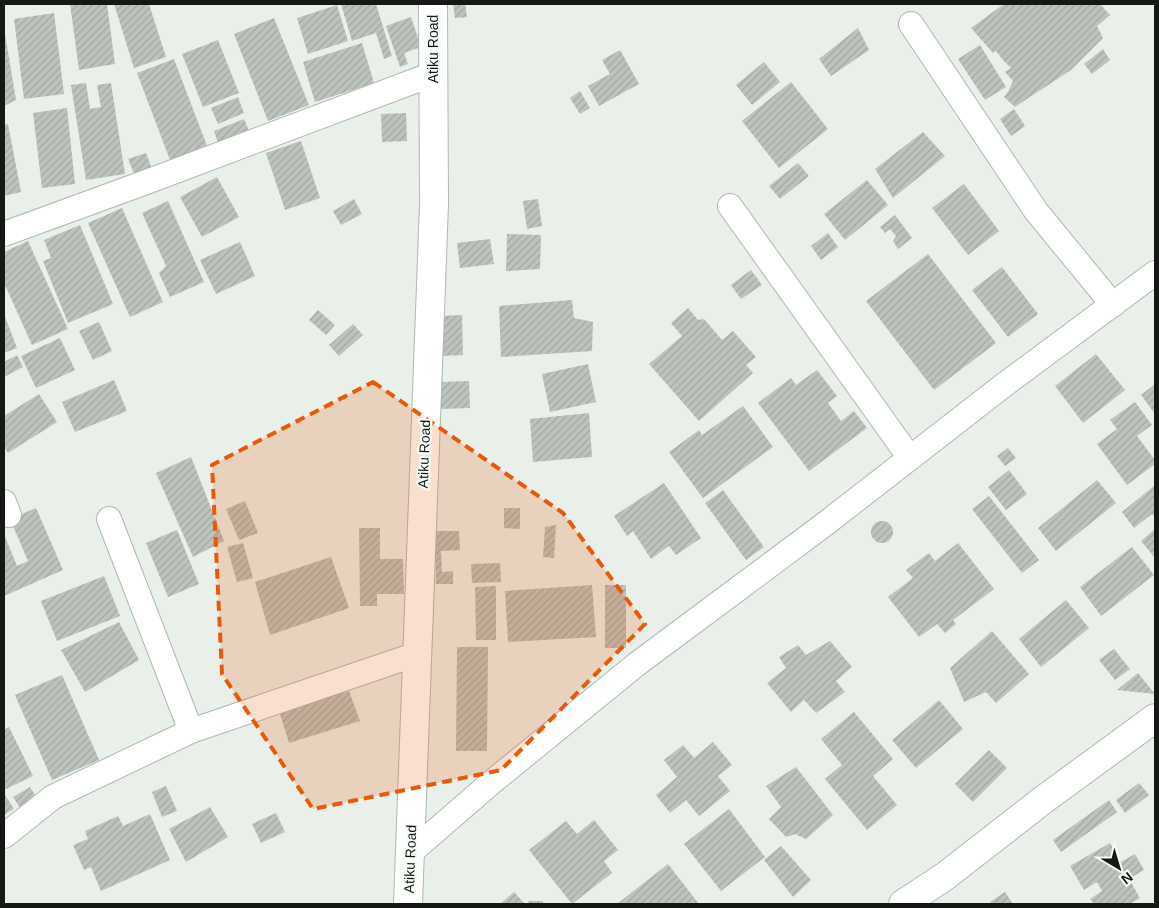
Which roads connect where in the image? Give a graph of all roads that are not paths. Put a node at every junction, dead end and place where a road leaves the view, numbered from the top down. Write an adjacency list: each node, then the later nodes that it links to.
1 (433, 4): 3 (street, Atiku Road)
2 (911, 24): 7 (street)
3 (433, 74): 5 (street); 10 (street, Atiku Road)
4 (730, 206): 8 (street)
5 (4, 234)
6 (1155, 273): 7 (street)
7 (1113, 305): 8 (street)
8 (910, 458): 14 (street)
9 (109, 519): 12 (street)
10 (417, 654): 12 (street); 14 (street, Atiku Road)
11 (1155, 718): 16 (street)
12 (191, 731): 13 (street)
13 (4, 836)
14 (410, 853): 15 (street, Atiku Road)
15 (408, 904)
16 (903, 904)

